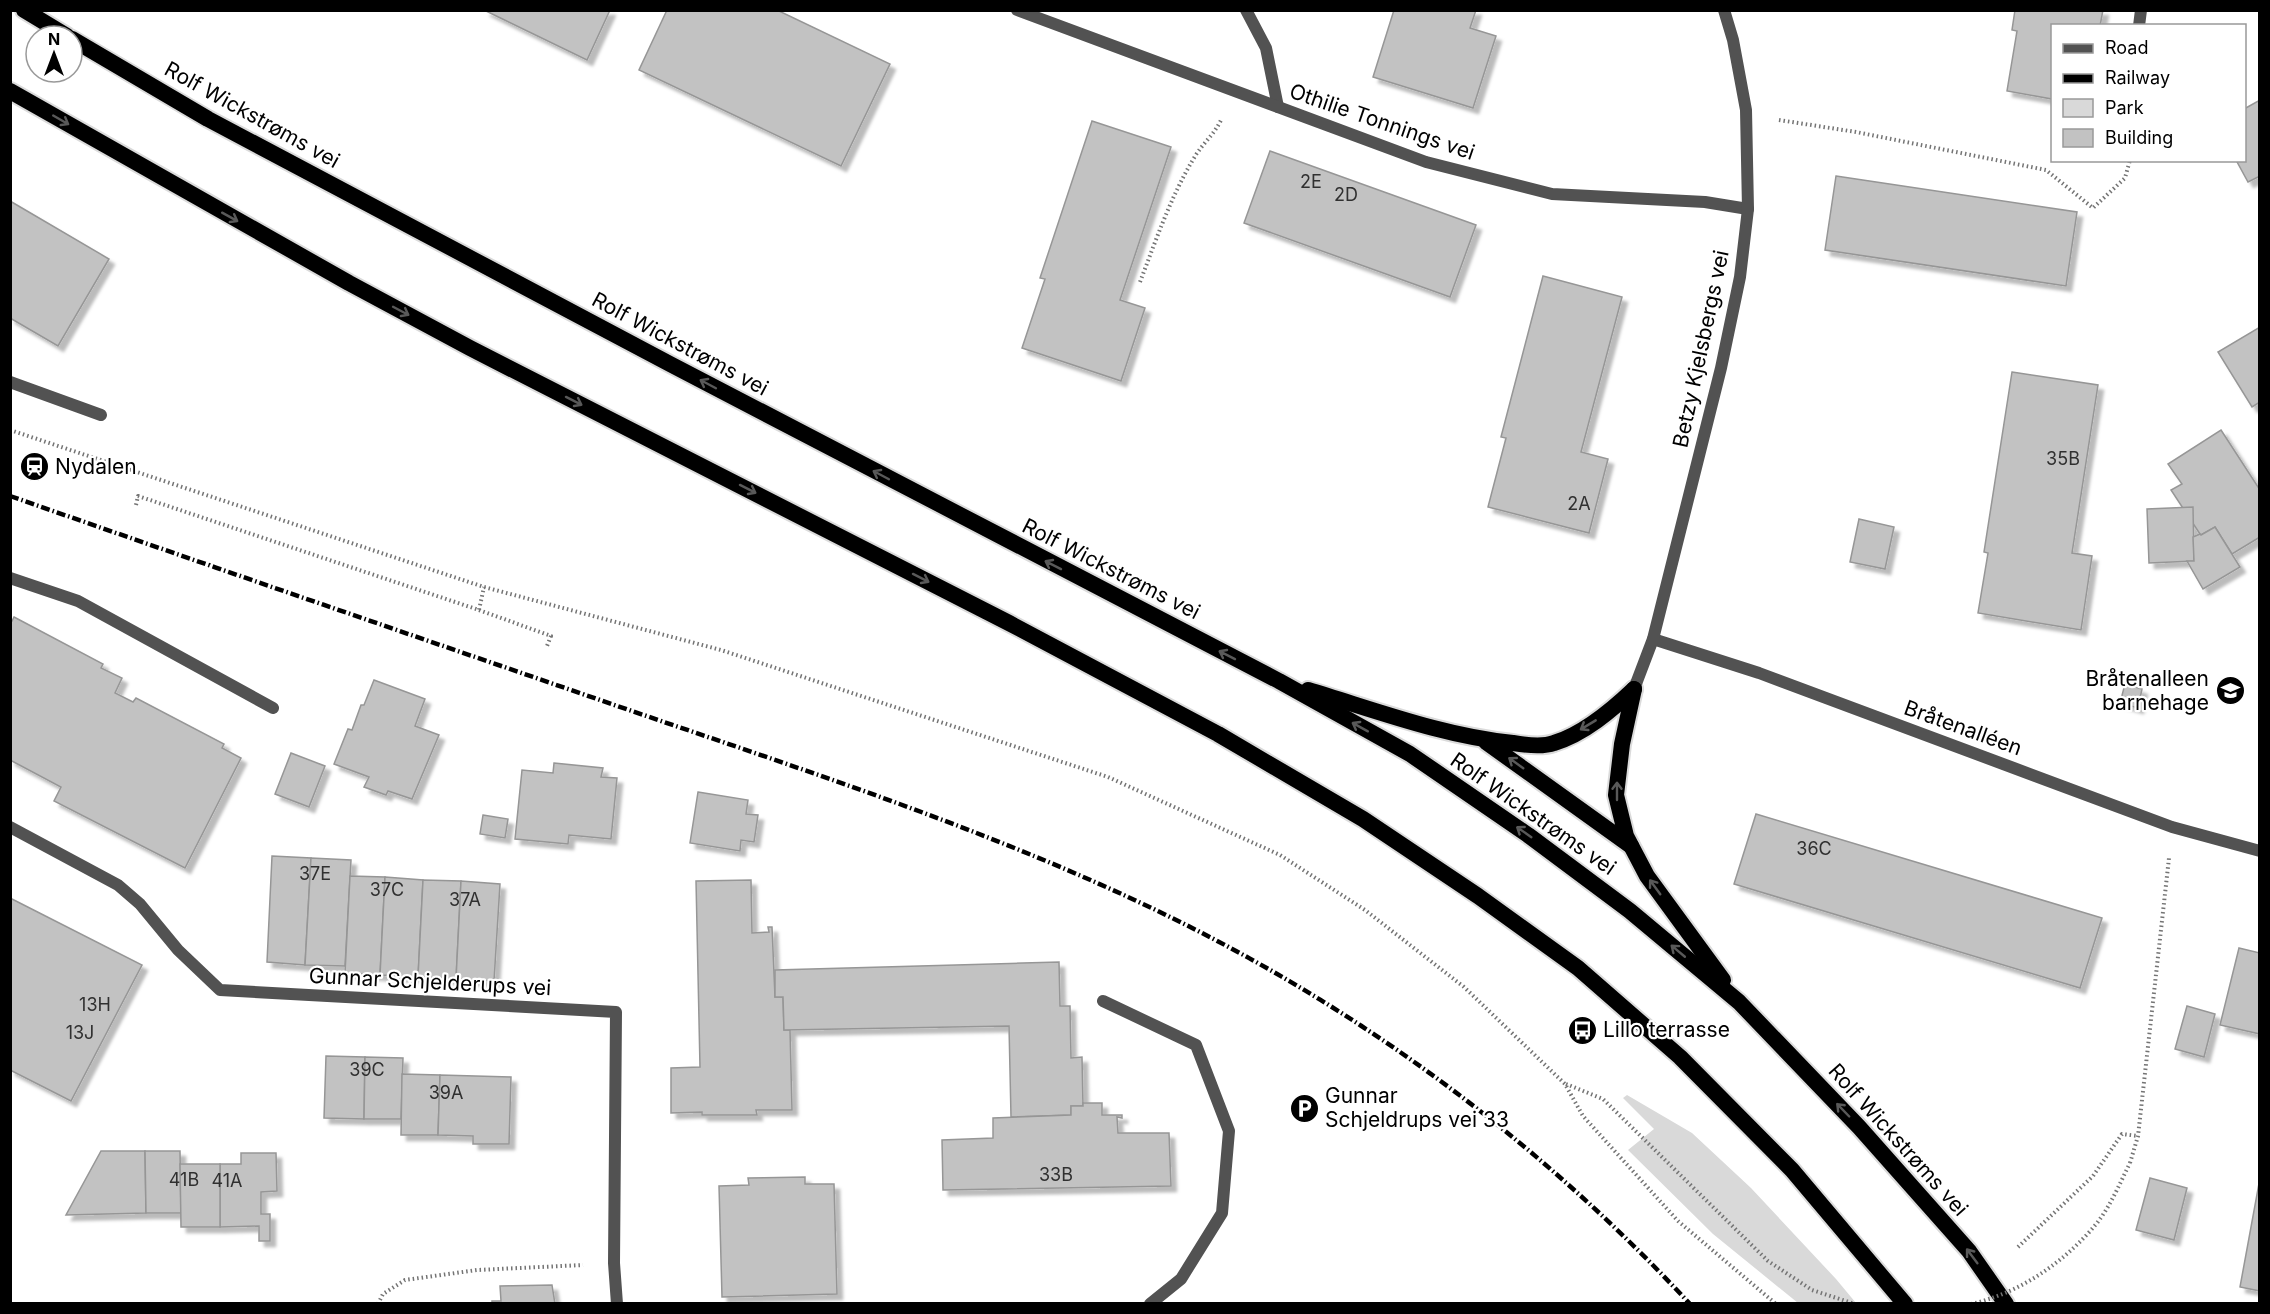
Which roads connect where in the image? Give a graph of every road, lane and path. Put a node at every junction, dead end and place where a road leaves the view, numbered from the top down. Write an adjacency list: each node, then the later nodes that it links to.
1 (24, 10): 5 (highway)
2 (1017, 10): 8 (street, Othilie Tonnings vei)
3 (1246, 10): 8 (street)
4 (1724, 10): 12 (street, Betzy Kjelsbergs vei)
5 (47, 24)
6 (84, 46): 23 (highway, Rolf Wickstrøms vei, one-way to 6)
7 (10, 91): 42 (highway, one-way to 42)
8 (1278, 107): 12 (street, Othilie Tonnings vei)
9 (1222, 116): 13 (path)
10 (1779, 120): 11 (path)
11 (2129, 162)
12 (1748, 209): 21 (street, Betzy Kjelsbergs vei)
13 (1140, 282)
14 (10, 382): 15 (street)
15 (100, 415)
16 (10, 430): 19 (path)
17 (136, 505): 20 (path)
18 (10, 578): 25 (street)
19 (484, 587): 20 (path); 33 (path)
20 (479, 610): 22 (path)
21 (1653, 639): 24 (street, Betzy Kjelsbergs vei); 28 (street, Bråtenalléen)
22 (547, 646)
23 (1279, 681): 26 (highway); 32 (highway, Rolf Wickstrøms vei, one-way to 23)
24 (1634, 689): 26 (highway, one-way to 26); 29 (highway, one-way to 24)
25 (273, 708)
26 (1484, 740): 29 (highway, one-way to 26)
27 (10, 827): 36 (street, Gunnar Schjelderups vei)
28 (2177, 828): 30 (street, Bråtenalléen); 34 (path)
29 (1632, 847): 32 (highway, one-way to 29)
30 (2259, 851)
31 (1103, 1001): 39 (street)
32 (1739, 1002): 44 (highway, Rolf Wickstrøms vei, one-way to 32)
33 (1565, 1084): 40 (path); 41 (path)
34 (2138, 1136): 35 (path); 43 (path, bridge)
35 (2018, 1247)
36 (614, 1263): 37 (path); 38 (street, Gunnar Schjelderups vei)
37 (378, 1304)
38 (617, 1304)
39 (1150, 1304)
40 (1776, 1304)
41 (1855, 1304)
42 (1905, 1304)
43 (1971, 1304)
44 (2006, 1304)

